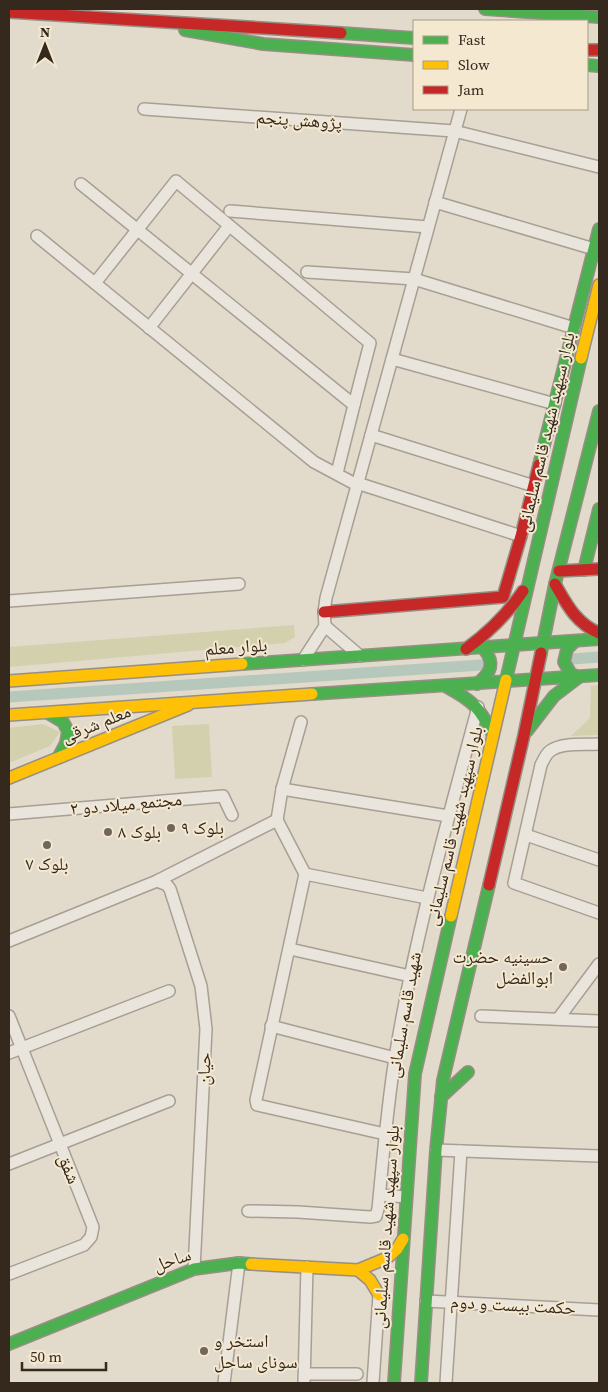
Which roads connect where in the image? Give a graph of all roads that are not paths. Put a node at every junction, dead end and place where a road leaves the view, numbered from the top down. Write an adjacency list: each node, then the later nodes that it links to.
1 (485, 9): 3 (main road)
2 (9, 12): 4 (main road)
3 (599, 16)
4 (132, 20): 5 (main road); 6 (main road)
5 (413, 38)
6 (413, 56)
7 (144, 109): 9 (street, پژوهش پنجم)
8 (460, 110): 9 (street)
9 (454, 131): 10 (street, پژوهش پنجم); 12 (street)
10 (599, 167)
11 (81, 184): 17 (street)
12 (435, 202): 15 (street); 19 (street)
13 (230, 211): 15 (street)
14 (229, 226): 17 (street); 21 (street); 28 (street)
15 (428, 227): 22 (street)
16 (599, 229): 19 (main road)
17 (137, 230): 21 (street); 23 (street)
18 (37, 236): 23 (street)
19 (594, 249): 26 (main road)
20 (308, 272): 22 (street)
21 (193, 274): 25 (street); 28 (street)
22 (414, 279): 26 (street); 27 (street)
23 (95, 283): 25 (street)
24 (599, 285): 38 (main road, بلوار سپهبد شهید قاسم سلیمانی)
25 (149, 328): 34 (street)
26 (574, 328): 29 (main road)
27 (392, 359): 29 (street); 31 (street)
28 (354, 404): 34 (street)
29 (555, 404): 36 (main road)
30 (599, 411): 33 (main road)
31 (370, 435): 35 (street); 36 (street)
32 (599, 456): 33 (main road)
33 (586, 467): 43 (main road)
34 (336, 473): 35 (street)
35 (357, 484): 40 (street); 48 (street)
36 (534, 486): 37 (main road)
37 (530, 502): 38 (main road); 40 (main road)
38 (546, 504): 44 (main road, بلوار سپهبد شهید قاسم سلیمانی)
39 (599, 509): 42 (main road)
40 (521, 536): 48 (main road)
41 (599, 569): 42 (main road)
42 (584, 570): 43 (main road)
43 (559, 571): 46 (main road)
44 (530, 580): 54 (main road, بلوار سپهبد شهید قاسم سلیمانی); 56 (main road)
45 (239, 584): 47 (street)
46 (555, 584): 50 (main road); 53 (main road)
47 (9, 601)
48 (324, 612): 49 (street)
49 (325, 626): 57 (street); 58 (street)
50 (599, 633)
51 (599, 639): 52 (main road, بلوار معلم)
52 (574, 641): 53 (main road, بلوار معلم); 60 (main road)
53 (543, 643): 54 (main road, بلوار معلم); 61 (main road)
54 (514, 645): 55 (main road, بلوار معلم); 63 (main road, بلوار سپهبد شهید قاسم سلیمانی)
55 (483, 648): 56 (main road, بلوار معلم); 64 (main road)
56 (466, 649): 57 (main road, بلوار معلم)
57 (360, 656): 58 (main road, بلوار معلم)
58 (303, 660): 62 (main road, بلوار معلم)
59 (599, 675): 60 (main road)
60 (579, 677): 61 (main road); 72 (main road)
61 (536, 680): 63 (main road); 72 (main road)
62 (9, 681)
63 (506, 682): 64 (main road); 71 (main road, بلوار سپهبد شهید قاسم سلیمانی)
64 (477, 684): 65 (main road)
65 (447, 686): 66 (main road); 67 (main road)
66 (196, 702): 68 (main road); 74 (main road, معلم شرقی)
67 (478, 706): 71 (main road); 79 (street, شهید قاسم سلیمانی)
68 (48, 713): 69 (main road); 74 (main road)
69 (9, 715)
70 (301, 722): 76 (street)
71 (493, 735): 110 (main road, بلوار سپهبد شهید قاسم سلیمانی)
72 (524, 735): 101 (main road)
73 (599, 744): 81 (street)
74 (58, 758): 75 (main road, معلم شرقی)
75 (9, 778)
76 (282, 789): 79 (street); 80 (street)
77 (9, 812): 78 (street, مجتمع میلاد دو ۲)
78 (232, 815)
79 (448, 816): 85 (street, شهید قاسم سلیمانی)
80 (277, 820): 83 (street); 84 (street)
81 (526, 835): 82 (street); 86 (street)
82 (599, 860)
83 (305, 874): 85 (street); 88 (street)
84 (157, 881): 87 (street); 115 (street, حیان)
85 (427, 898): 90 (street, شهید قاسم سلیمانی)
86 (599, 913)
87 (9, 941)
88 (290, 949): 90 (street); 96 (street)
89 (599, 964): 94 (street)
90 (410, 976): 99 (street, شهید قاسم سلیمانی)
91 (169, 991): 97 (street)
92 (9, 1016): 97 (street, شفق)
93 (481, 1016): 94 (street)
94 (558, 1019): 95 (street)
95 (599, 1021)
96 (271, 1026): 99 (street); 103 (street)
97 (21, 1048): 98 (street); 104 (street, شفق)
98 (9, 1053)
99 (395, 1058): 103 (street, شهید قاسم سلیمانی)
100 (468, 1072): 101 (main road)
101 (441, 1097): 105 (main road)
102 (169, 1101): 104 (street)
103 (385, 1134): 109 (street, شهید قاسم سلیمانی)
104 (59, 1144): 108 (street); 117 (street, شفق)
105 (436, 1150): 106 (street); 119 (main road)
106 (461, 1151): 107 (street); 120 (street)
107 (599, 1156)
108 (9, 1164)
109 (380, 1195): 110 (street); 111 (street, شهید قاسم سلیمانی)
110 (406, 1197): 112 (main road, بلوار سپهبد شهید قاسم سلیمانی)
111 (248, 1211)
112 (403, 1239): 116 (main road, ساحل); 127 (main road, بلوار سپهبد شهید قاسم سلیمانی)
113 (239, 1263): 114 (main road, ساحل); 115 (main road, ساحل); 125 (street)
114 (307, 1267): 116 (main road, ساحل); 124 (street)
115 (194, 1269): 122 (main road, ساحل)
116 (358, 1270): 118 (main road)
117 (9, 1274)
118 (379, 1294): 126 (street)
119 (426, 1301): 120 (street, حکمت بیست و دوم); 128 (main road)
120 (451, 1302): 121 (street, حکمت بیست و دوم); 129 (street)
121 (599, 1310)
122 (9, 1344)
123 (357, 1374): 124 (street)
124 (304, 1378)
125 (224, 1383)
126 (373, 1383)
127 (394, 1383)
128 (421, 1383)
129 (446, 1383)

